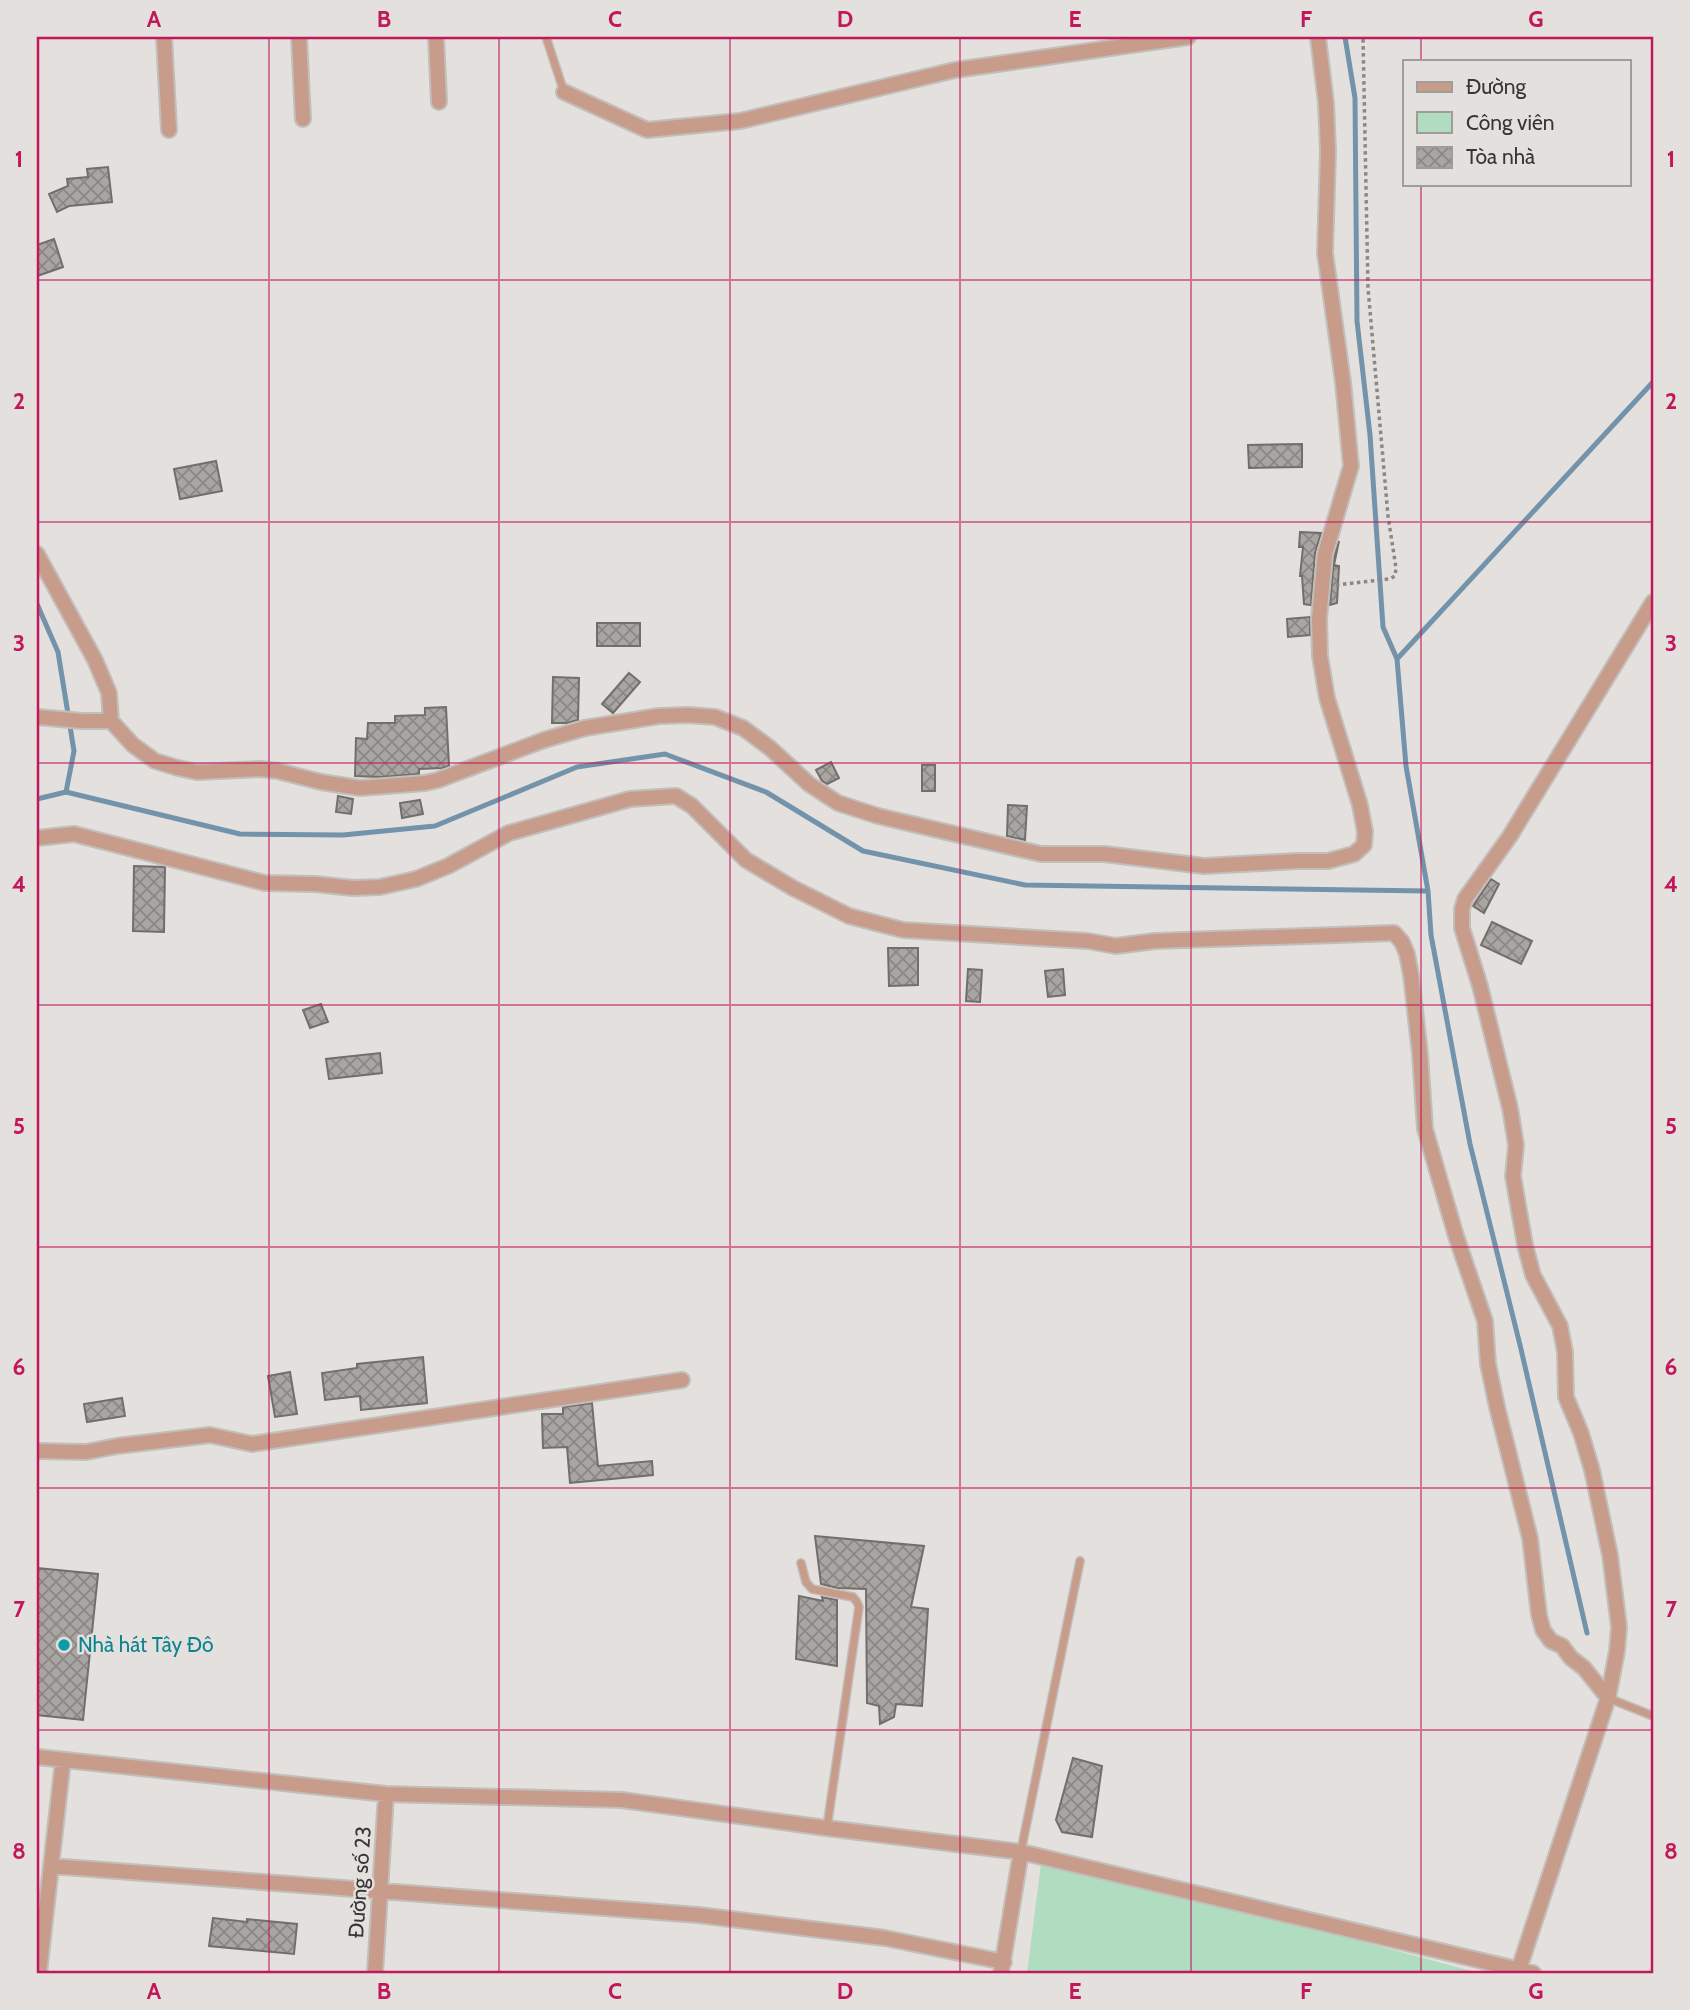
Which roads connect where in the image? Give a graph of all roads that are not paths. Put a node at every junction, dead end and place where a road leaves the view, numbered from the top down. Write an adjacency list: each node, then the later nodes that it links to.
1 (164, 37): 10 (street)
2 (299, 37): 9 (street)
3 (436, 37): 8 (street)
4 (546, 37): 7 (lane)
5 (1188, 37): 7 (street)
6 (1318, 37): 14 (street)
7 (564, 92)
8 (439, 102)
9 (303, 120)
10 (169, 130)
11 (37, 554): 14 (street)
12 (1653, 602): 20 (street)
13 (37, 717): 14 (street)
14 (111, 721)
15 (37, 838): 20 (street)
16 (682, 1380): 17 (street)
17 (37, 1451)
18 (1080, 1561): 26 (lane)
19 (801, 1563): 25 (lane)
20 (1608, 1698): 21 (lane); 30 (street)
21 (1653, 1716)
22 (37, 1757): 23 (street)
23 (63, 1760): 24 (street); 27 (street)
24 (386, 1794): 25 (street); 28 (street, Đường số 23)
25 (827, 1828): 26 (street)
26 (1021, 1852): 29 (street); 30 (street)
27 (51, 1866): 28 (street); 31 (street)
28 (379, 1891): 29 (street); 32 (street, Đường số 23)
29 (1002, 1968)
30 (1526, 1971)
31 (39, 1973)
32 (375, 1973)

